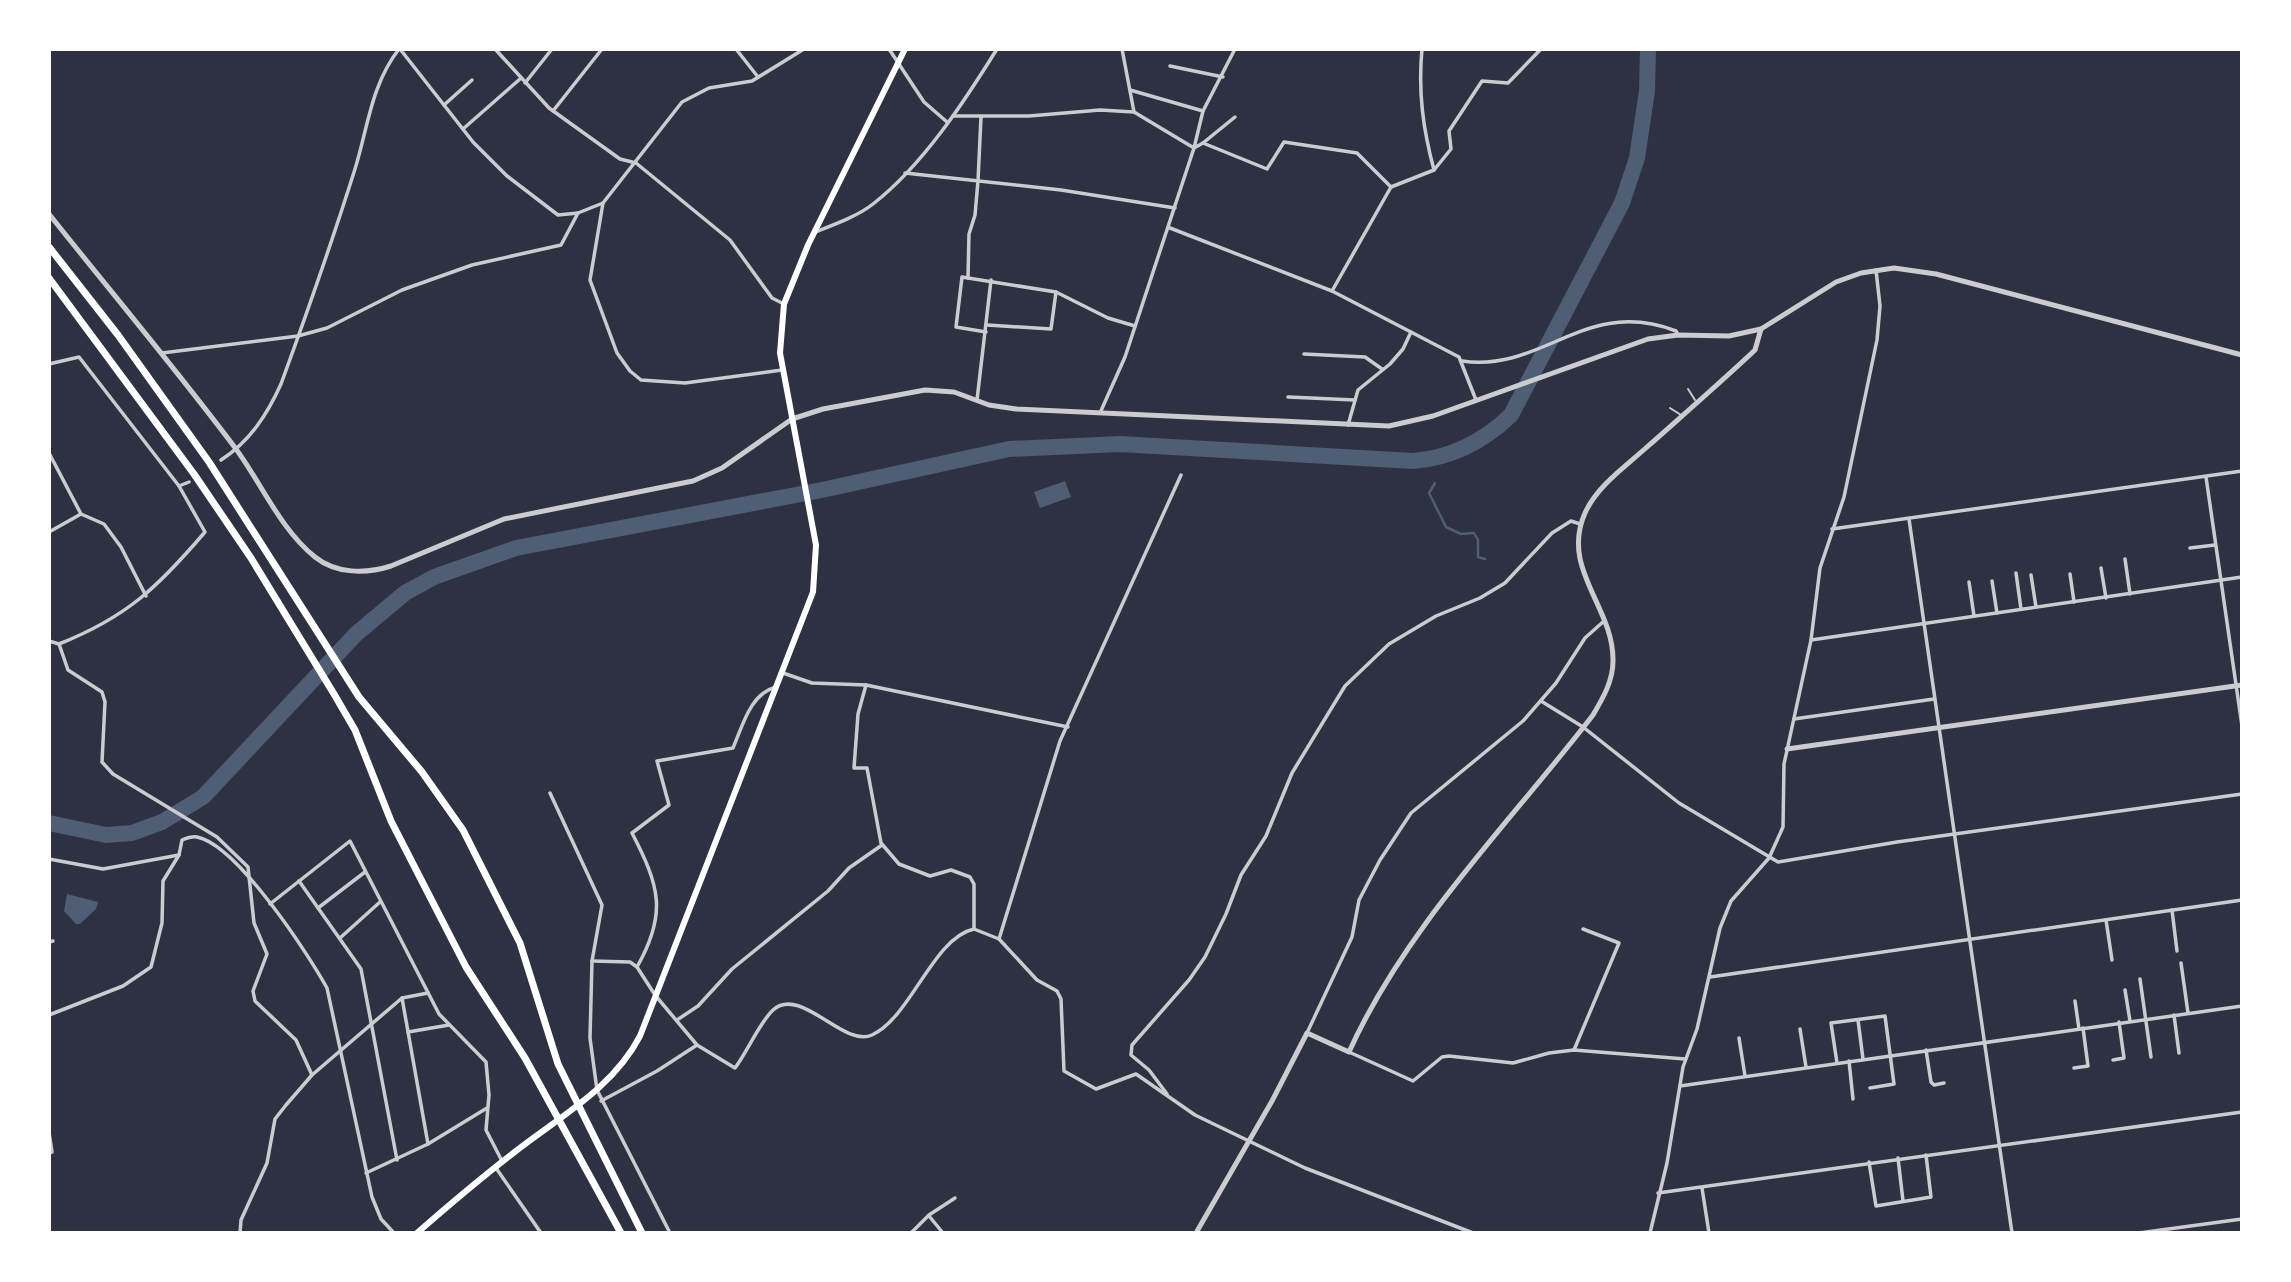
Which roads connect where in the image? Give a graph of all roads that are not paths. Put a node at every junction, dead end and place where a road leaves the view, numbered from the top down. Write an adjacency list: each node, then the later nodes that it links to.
1 (399, 49): 22 (street); 58 (street)
2 (552, 49): 20 (street)
3 (602, 49): 23 (street)
4 (736, 49): 16 (street)
5 (804, 49): 16 (street)
6 (888, 49): 14 (street)
7 (905, 49): 14 (main road)
8 (997, 49): 26 (street)
9 (1122, 49): 21 (street)
10 (1236, 49): 17 (street)
11 (1422, 49): 34 (street)
12 (1541, 49): 34 (street)
13 (497, 50): 18 (street)
14 (898, 63): 29 (street); 43 (main road)
15 (1170, 66): 17 (street)
16 (758, 77): 33 (street)
17 (1223, 77): 24 (street)
18 (520, 79): 20 (street); 30 (street)
19 (472, 80): 22 (street)
20 (524, 83): 23 (street)
21 (1129, 90): 24 (street); 25 (street)
22 (444, 105): 30 (street)
23 (554, 111): 33 (street)
24 (1203, 111): 32 (street)
25 (1134, 112): 27 (street); 32 (street)
26 (953, 116): 27 (street); 29 (street)
27 (981, 117): 36 (street)
28 (1235, 117): 31 (street)
29 (947, 122): 35 (street)
30 (463, 130): 40 (street)
31 (1203, 143): 32 (street); 37 (street)
32 (1194, 148): 39 (street)
33 (636, 163): 38 (street); 51 (street)
34 (1434, 170): 37 (street)
35 (905, 173): 36 (street); 43 (street)
36 (978, 181): 39 (street); 47 (street)
37 (1391, 187): 49 (street)
38 (603, 203): 40 (street); 65 (street)
39 (1175, 208): 42 (street)
40 (578, 213): 58 (street)
41 (49, 214): 59 (street)
42 (1170, 228): 49 (street); 53 (street)
43 (815, 232): 51 (main road)
44 (49, 247): 225 (highway)
45 (1876, 270): 54 (street); 61 (street); 88 (street)
46 (49, 278): 224 (highway)
47 (968, 278): 48 (street); 55 (street)
48 (991, 280): 50 (street); 52 (street)
49 (1332, 291): 56 (street)
50 (1056, 292): 52 (street); 53 (street)
51 (784, 304): 65 (main road)
52 (987, 325): 55 (street)
53 (1135, 326): 73 (street)
54 (1760, 329): 57 (street); 71 (street)
55 (986, 332): 68 (street)
56 (1410, 332): 62 (street); 64 (street)
57 (1678, 335): 62 (street); 70 (street)
58 (299, 336): 59 (street); 77 (street)
59 (160, 353): 77 (street)
60 (1304, 354): 64 (street)
61 (2242, 355)
62 (1462, 361): 70 (street)
63 (49, 364): 84 (street)
64 (1382, 369): 69 (street)
65 (783, 370): 75 (main road)
66 (1688, 389): 71 (lane)
67 (1288, 397): 69 (street)
68 (977, 400): 73 (street); 75 (street)
69 (1354, 400): 76 (street)
70 (1476, 400): 76 (street)
71 (1697, 402): 74 (street)
72 (1670, 408): 74 (lane)
73 (1100, 413): 76 (street)
74 (1682, 416): 87 (street)
75 (792, 419): 77 (street); 114 (main road)
76 (1348, 425)
77 (237, 450): 79 (street)
78 (49, 453): 85 (street)
79 (221, 460)
80 (2242, 471): 82 (street)
81 (1181, 475): 122 (street)
82 (2206, 477): 86 (street); 90 (street)
83 (189, 482): 84 (street)
84 (179, 486): 102 (street)
85 (81, 514): 89 (street); 102 (street)
86 (1909, 519): 88 (street); 110 (street)
87 (1580, 524): 109 (street); 197 (street)
88 (1831, 529): 111 (street)
89 (49, 532)
90 (2215, 545): 91 (street); 99 (street)
91 (2190, 548)
92 (2125, 559): 101 (street)
93 (2101, 568): 103 (street)
94 (2016, 573): 106 (street)
95 (2070, 574): 104 (street)
96 (2031, 575): 105 (street)
97 (2242, 577): 99 (street)
98 (1992, 580): 107 (street)
99 (2221, 580): 101 (street); 116 (street)
100 (1969, 582): 108 (street)
101 (2130, 594): 103 (street)
102 (146, 596): 113 (street)
103 (2105, 598): 104 (street)
104 (2074, 602): 105 (street)
105 (2036, 607): 106 (street)
106 (2021, 609): 107 (street)
107 (1997, 613): 108 (street)
108 (1974, 616): 110 (street)
109 (1604, 621): 119 (street); 123 (street)
110 (1924, 623): 111 (street); 118 (street)
111 (1811, 640): 120 (street)
112 (49, 642): 113 (street)
113 (58, 644): 134 (street)
114 (783, 673): 115 (street); 117 (main road)
115 (866, 685): 122 (street); 129 (street)
116 (2239, 686): 121 (street); 124 (street)
117 (777, 687): 151 (street); 156 (main road)
118 (1935, 699): 120 (street); 124 (street)
119 (1541, 701): 123 (street); 173 (street)
120 (1794, 719): 125 (street)
121 (2242, 726)
122 (1068, 727): 145 (street)
123 (1583, 727): 131 (street); 180 (street)
124 (1940, 728): 125 (street); 128 (street)
125 (1787, 749): 131 (street)
126 (550, 793): 149 (street)
127 (2242, 794): 128 (street)
128 (1954, 834): 131 (street); 146 (street)
129 (882, 845): 142 (street); 164 (street)
130 (179, 856): 132 (street); 134 (street); 161 (street)
131 (1769, 858): 152 (street)
132 (49, 859)
133 (365, 872): 135 (street); 137 (street); 139 (street)
134 (250, 877): 138 (street); 191 (street)
135 (299, 881): 138 (street); 139 (street)
136 (2242, 900): 140 (street)
137 (380, 902): 144 (street); 155 (street)
138 (270, 904): 177 (street)
139 (318, 908): 144 (street)
140 (2172, 910): 141 (street); 147 (street)
141 (2106, 920): 146 (street); 148 (street)
142 (974, 929): 145 (street); 176 (street)
143 (1583, 929): 178 (street)
144 (340, 938): 168 (street)
145 (999, 939): 197 (street)
146 (1969, 939): 152 (street); 175 (street)
147 (2178, 951)
148 (2112, 960)
149 (592, 961): 151 (street); 196 (street)
150 (2182, 963): 160 (street)
151 (637, 967): 156 (street)
152 (1710, 977): 184 (street)
153 (2140, 979): 163 (street)
154 (2125, 990): 166 (street)
155 (429, 993): 157 (street); 169 (street)
156 (655, 995): 164 (street); 196 (main road)
157 (402, 998): 168 (street); 172 (street)
158 (2075, 1001): 171 (street)
159 (2242, 1006): 160 (street)
160 (2188, 1013): 162 (street)
161 (49, 1015)
162 (2174, 1015): 163 (street); 181 (street)
163 (2146, 1019): 166 (street); 183 (street)
164 (677, 1020): 176 (street)
165 (1858, 1020): 182 (street); 185 (street); 188 (street)
166 (2130, 1021): 167 (street)
167 (2119, 1022): 171 (street); 186 (street)
168 (372, 1025): 177 (street); 209 (street)
169 (449, 1025): 172 (street); 200 (street)
170 (1800, 1029): 189 (street)
171 (2081, 1029): 175 (street); 190 (street)
172 (408, 1032): 204 (street)
173 (1307, 1033): 180 (street); 203 (street)
174 (1739, 1038): 192 (street)
175 (1984, 1041): 179 (street); 205 (street)
176 (697, 1045): 199 (street)
177 (340, 1050): 191 (street); 213 (street)
178 (1574, 1050): 180 (street); 184 (street)
179 (1926, 1050): 182 (street); 193 (street)
180 (1349, 1052)
181 (2179, 1053)
182 (1891, 1055): 185 (street); 195 (street)
183 (2151, 1057)
184 (1685, 1059): 194 (street)
185 (1863, 1059): 187 (street)
186 (2113, 1060)
187 (1849, 1061): 188 (street); 198 (street)
188 (1837, 1063): 189 (street)
189 (1806, 1067): 192 (street)
190 (2074, 1068)
191 (312, 1075): 220 (street)
192 (1745, 1076): 194 (street)
193 (1944, 1083)
194 (1680, 1086): 215 (street)
195 (1870, 1087)
196 (597, 1090): 199 (street); 210 (main road)
197 (1170, 1099): 203 (street)
198 (1853, 1099)
199 (601, 1101): 226 (street)
200 (487, 1108): 204 (street); 210 (street)
201 (2242, 1112): 205 (street)
202 (49, 1132): 206 (street)
203 (1250, 1141): 229 (street); 230 (street)
204 (428, 1144): 209 (street)
205 (1999, 1146): 207 (street); 233 (street)
206 (49, 1153)
207 (1926, 1155): 208 (street); 217 (street)
208 (1898, 1158): 211 (street); 217 (street)
209 (397, 1160): 213 (street)
210 (502, 1161): 212 (main road)
211 (1869, 1162): 214 (street); 217 (street)
212 (496, 1167): 222 (main road); 223 (street)
213 (366, 1173): 221 (street)
214 (1702, 1188): 215 (street); 232 (street)
215 (1658, 1193): 231 (street)
216 (955, 1198): 218 (street)
217 (1903, 1201)
218 (929, 1215): 227 (street); 228 (street)
219 (2242, 1219): 234 (street)
220 (240, 1233)
221 (394, 1233)
222 (417, 1233)
223 (541, 1233)
224 (621, 1233)
225 (642, 1233)
226 (670, 1233)
227 (911, 1233)
228 (943, 1233)
229 (1196, 1233)
230 (1473, 1233)
231 (1650, 1233)
232 (1709, 1233)
233 (2012, 1233)
234 (2139, 1233)

